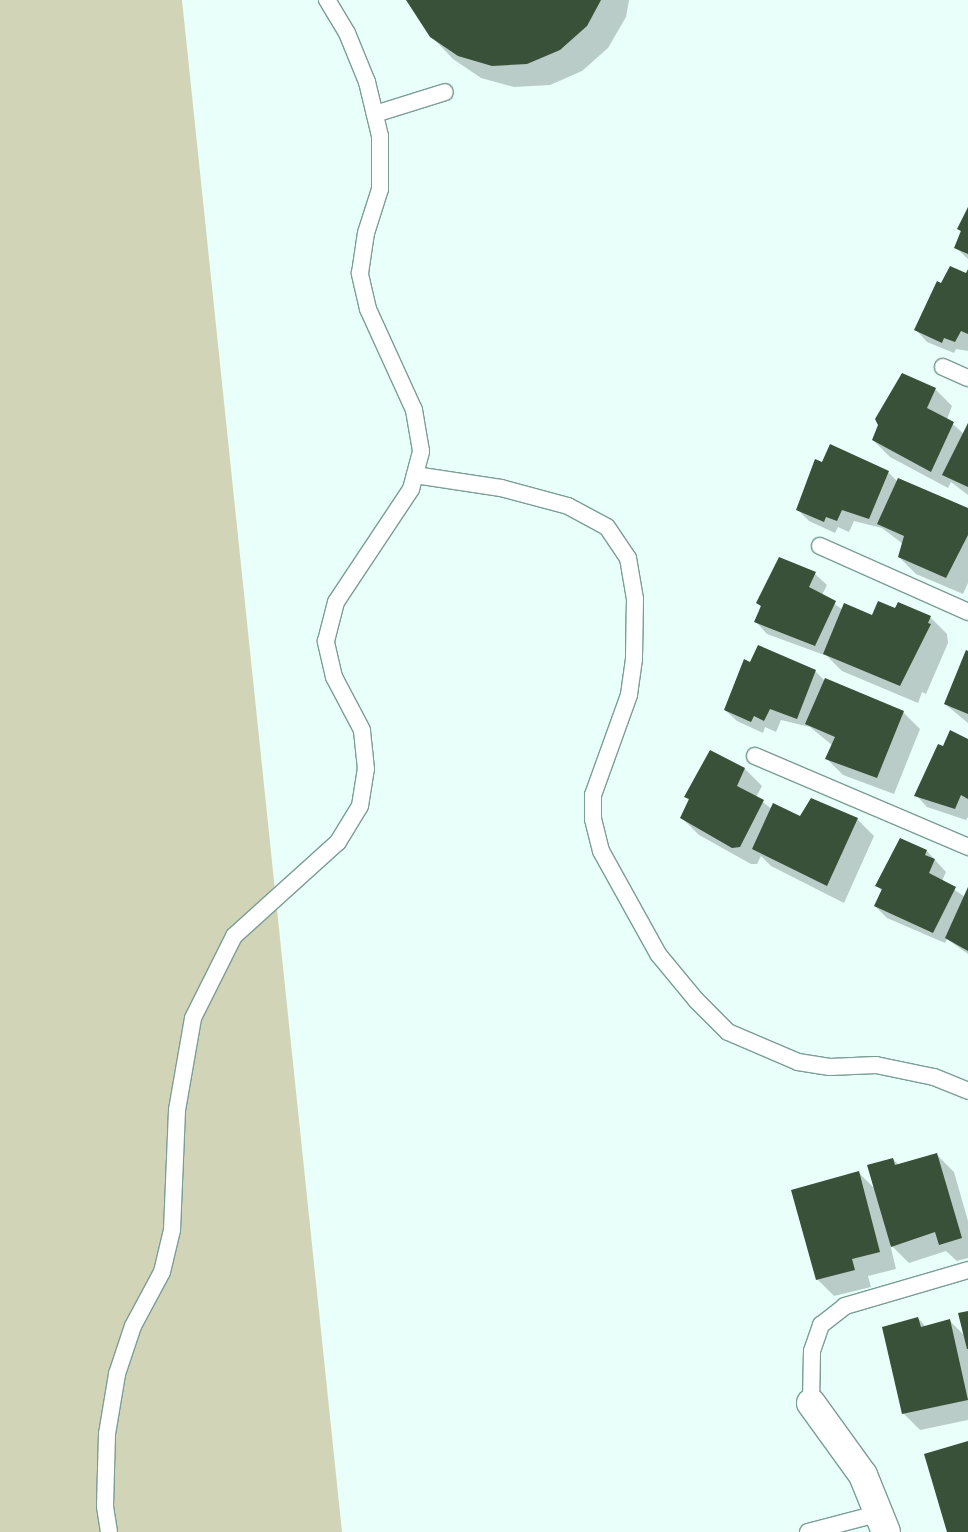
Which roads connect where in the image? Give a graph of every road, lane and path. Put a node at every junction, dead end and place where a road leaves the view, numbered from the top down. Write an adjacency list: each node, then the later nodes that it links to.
1 (327, 0): 3 (lane)
2 (445, 92): 3 (lane)
3 (375, 114): 6 (lane)
4 (943, 366): 5 (lane)
5 (968, 378)
6 (414, 475): 11 (lane); 15 (lane)
7 (820, 546): 8 (lane)
8 (968, 612)
9 (755, 756): 10 (lane)
10 (968, 847)
11 (968, 1090)
12 (968, 1270): 13 (lane)
13 (811, 1403): 14 (street)
14 (884, 1522): 16 (lane)
15 (109, 1532)
16 (808, 1532)

